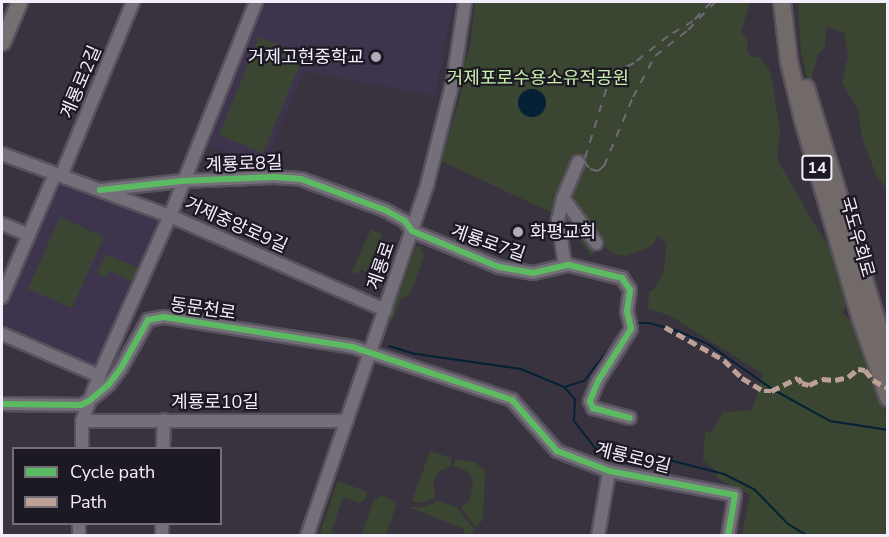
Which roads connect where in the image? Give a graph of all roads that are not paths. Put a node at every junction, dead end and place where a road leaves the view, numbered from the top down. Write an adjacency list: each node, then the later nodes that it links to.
1 (19, 2): 6 (main road)
2 (133, 2): 9 (street, 계룡로2길)
3 (256, 2): 10 (street)
4 (465, 2): 15 (street, 계룡로)
5 (788, 8): 21 (highway, 국도우회로 / 14)
6 (2, 42)
7 (2, 154): 9 (street, 거제중앙로9길)
8 (578, 162): 12 (street)
9 (58, 175): 11 (street, 거제중앙로9길); 16 (street, 계룡로2길)
10 (182, 181): 11 (street, 계룡로8길); 13 (street); 15 (street, 계룡로8길)
11 (100, 190): 13 (street, 거제중앙로9길)
12 (563, 198): 17 (street); 18 (street)
13 (170, 216): 20 (street, 거제중앙로9길); 25 (street)
14 (2, 224): 16 (street)
15 (412, 231): 18 (street, 계룡로7길); 20 (street, 계룡로)
16 (28, 235): 19 (street, 계룡로2길)
17 (596, 243)
18 (566, 265): 29 (street, 계룡로7길)
19 (2, 297)
20 (385, 310): 23 (street, 계룡로)
21 (867, 317): 24 (highway, 국도우회로 / 14); 26 (highway, 국도우회로 / 14)
22 (2, 334): 25 (street)
23 (370, 354): 27 (street, 동문천로); 32 (street, 계룡로); 35 (street, 계룡로9길)
24 (888, 358)
25 (99, 376): 27 (street)
26 (888, 397)
27 (89, 401): 28 (street); 31 (street)
28 (2, 404)
29 (630, 418)
30 (164, 420): 31 (street, 계룡로10길); 32 (street, 계룡로10길); 34 (street)
31 (82, 421): 33 (street)
32 (347, 421): 36 (street, 계룡로)
33 (82, 447)
34 (163, 447)
35 (609, 471): 37 (street, 계룡로9길); 38 (street, 계룡로9길)
36 (307, 536)
37 (598, 536)
38 (728, 536)

